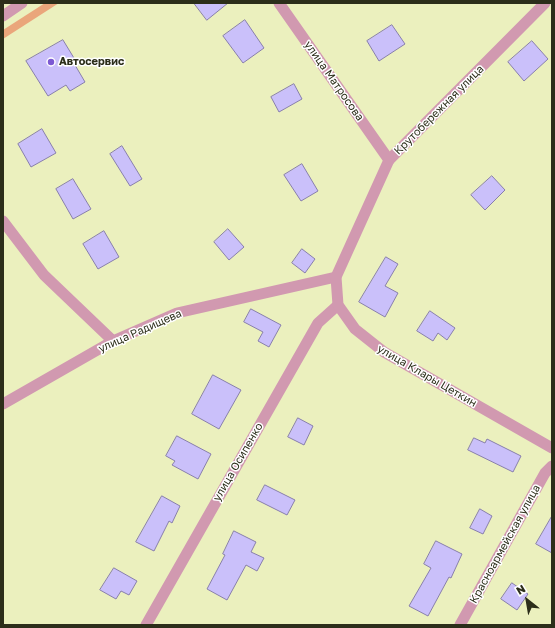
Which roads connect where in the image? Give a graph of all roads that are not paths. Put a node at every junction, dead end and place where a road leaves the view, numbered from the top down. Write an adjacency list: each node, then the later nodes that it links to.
1 (22, 3): 4 (street)
2 (279, 3): 5 (street, улица Матросова)
3 (545, 3): 5 (street, Крутобережная улица)
4 (3, 16)
5 (389, 160): 7 (street, Крутобережная улица)
6 (3, 221): 9 (street)
7 (336, 277): 8 (street); 9 (street, улица Радищева)
8 (338, 305): 11 (street, улица Клары Цеткин); 13 (street, улица Осипенко)
9 (113, 341): 10 (street, улица Радищева)
10 (3, 404)
11 (552, 448)
12 (552, 466): 14 (street, Красноармейская улица)
13 (146, 625)
14 (460, 625)

